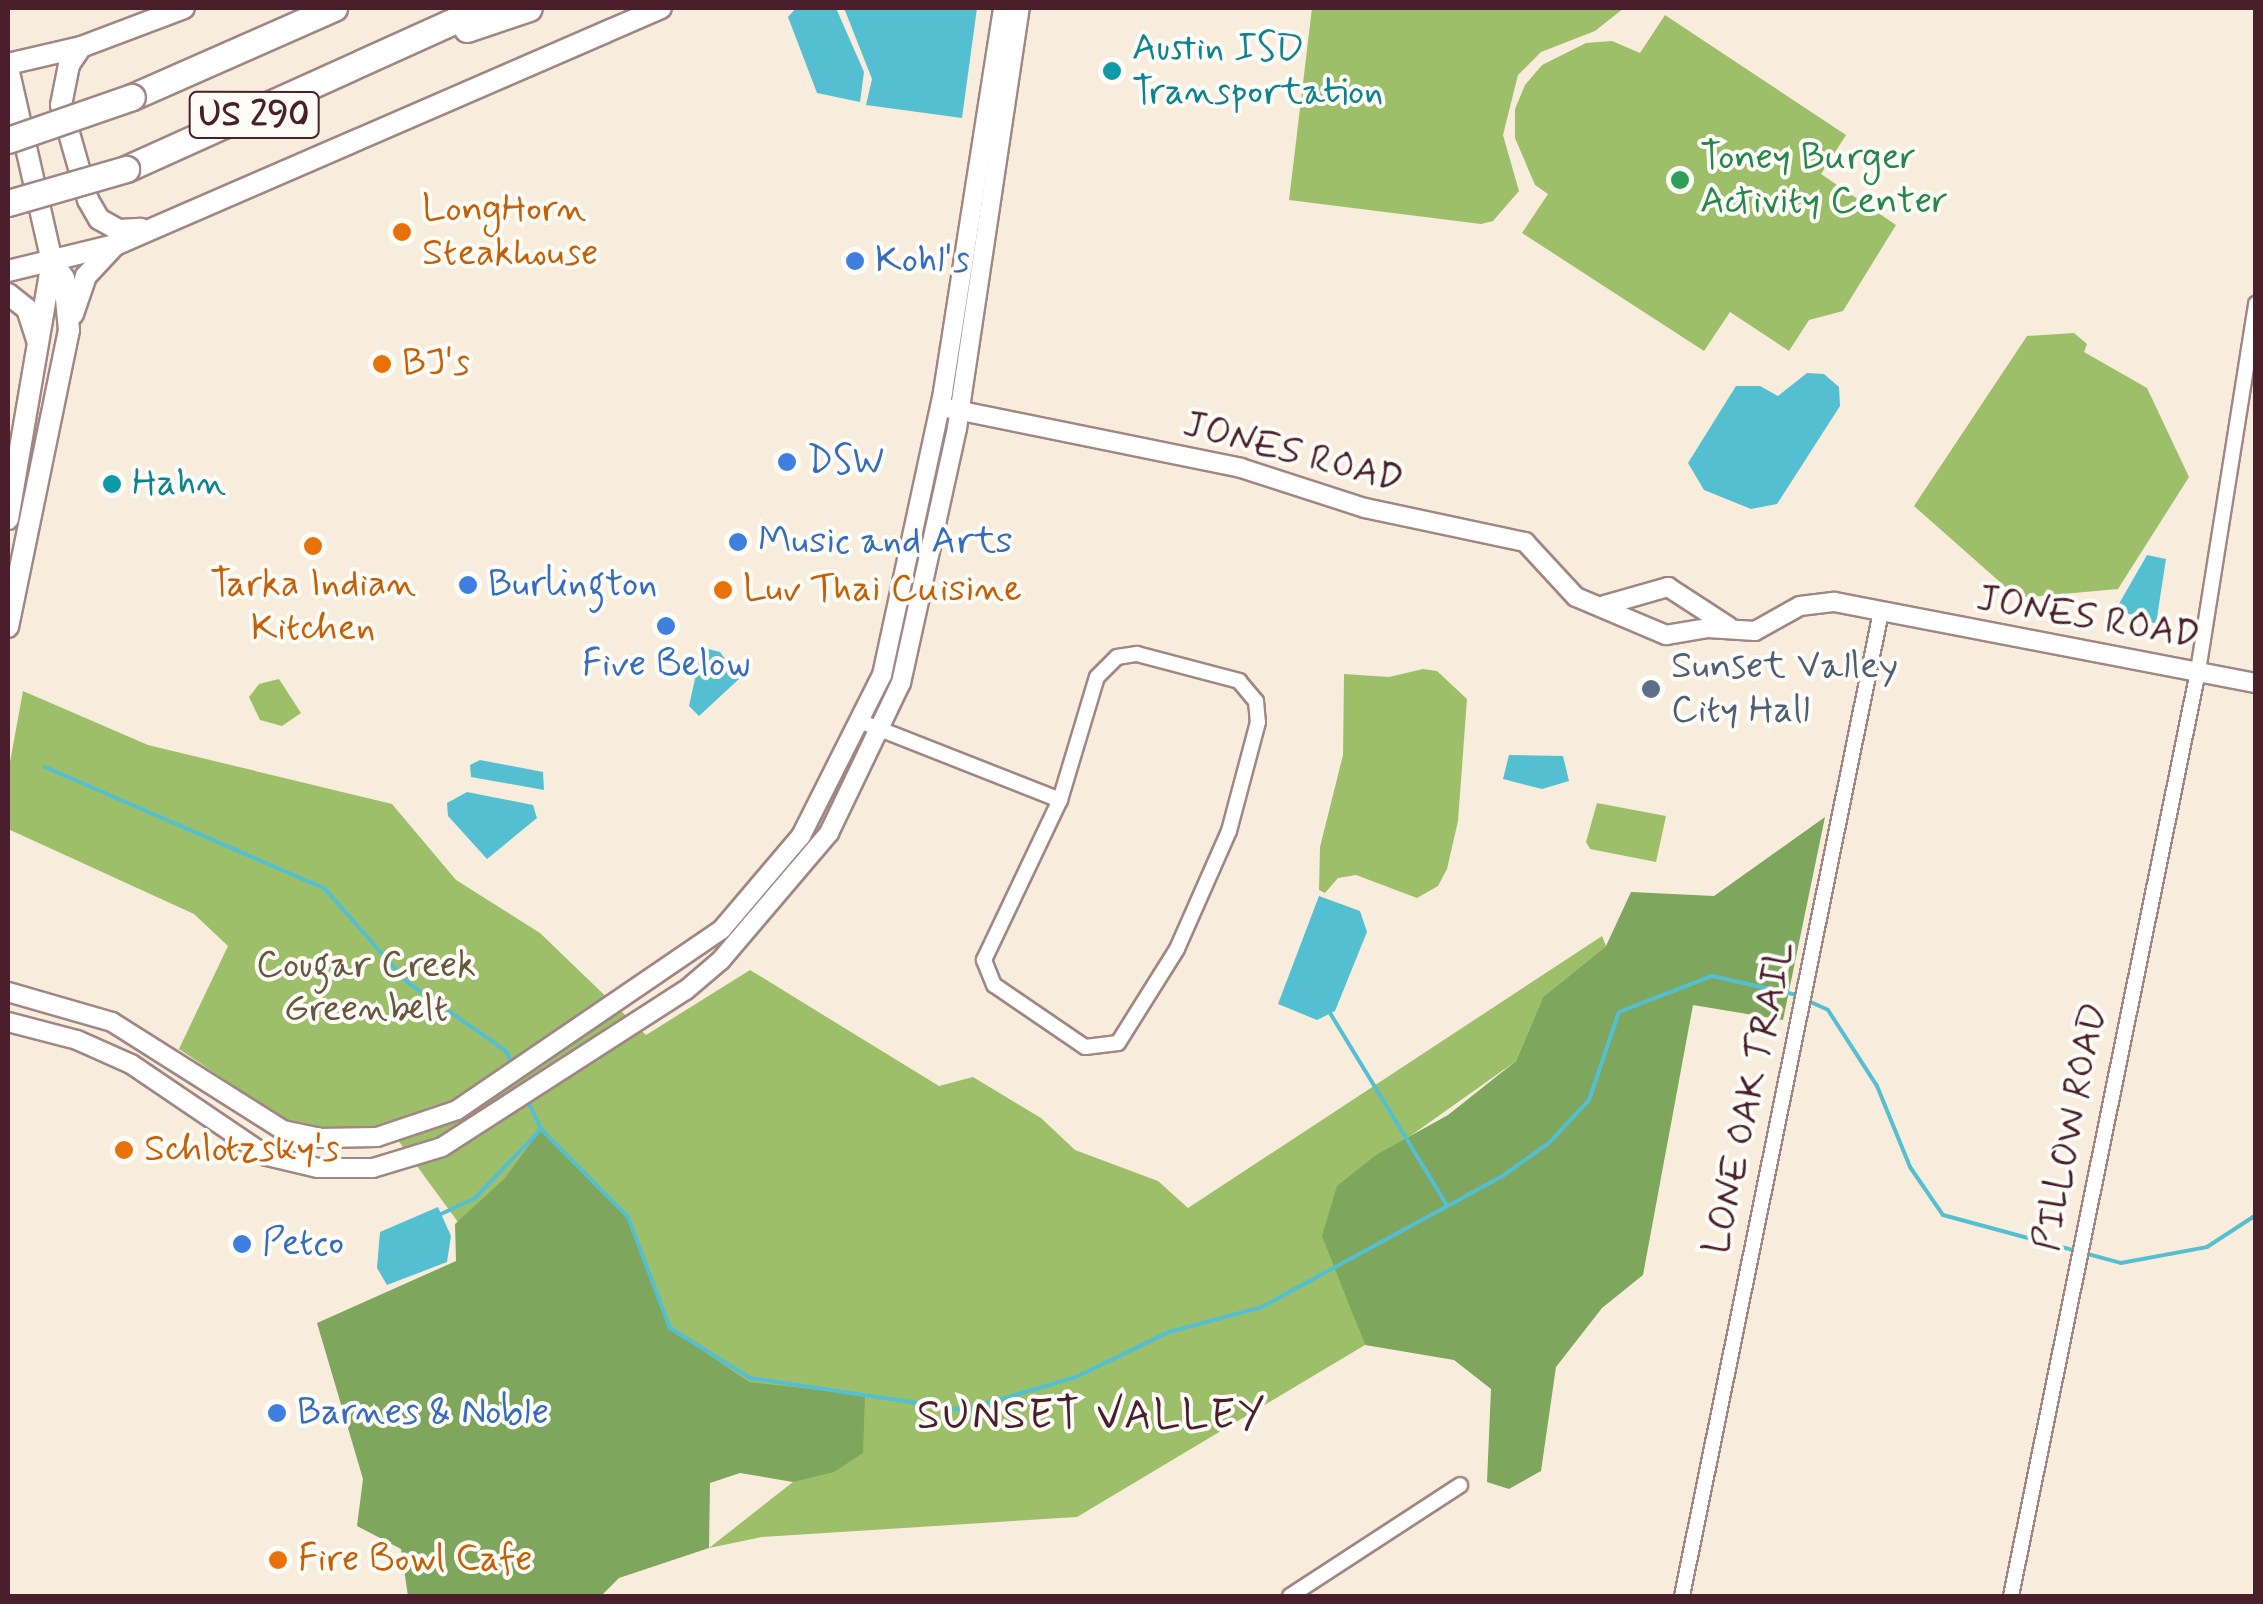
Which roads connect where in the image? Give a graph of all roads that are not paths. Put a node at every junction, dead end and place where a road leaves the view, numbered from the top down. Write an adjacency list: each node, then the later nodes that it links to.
1 (184, 8): 8 (main road)
2 (334, 8): 11 (highway, US 290)
3 (482, 8): 9 (highway, US 290)
4 (529, 8): 9 (highway)
5 (661, 8): 16 (main road)
6 (1002, 8): 15 (street)
7 (1020, 8): 15 (street)
8 (81, 47): 10 (main road); 16 (main road)
9 (381, 56): 14 (highway, US 290, bridge)
10 (8, 66): 18 (main road)
11 (132, 98): 12 (highway, bridge); 13 (highway, US 290, bridge)
12 (8, 122)
13 (8, 140)
14 (8, 203)
15 (978, 225): 23 (street)
16 (156, 228): 17 (main road)
17 (115, 245): 18 (main road); 22 (main road)
18 (52, 262): 19 (main road); 22 (main road); 24 (main road)
19 (8, 271)
20 (8, 294): 24 (main road)
21 (2256, 304): 32 (street, PILLOW ROAD)
22 (69, 330): 30 (main road)
23 (960, 339): 25 (street); 26 (street)
24 (40, 361): 27 (main road)
25 (939, 406): 26 (street, JONES ROAD); 34 (street)
26 (958, 410): 28 (street, JONES ROAD); 35 (street)
27 (8, 520)
28 (1605, 605): 31 (street, JONES ROAD); 31 (street)
29 (1881, 612): 31 (street, JONES ROAD); 32 (street, JONES ROAD); 41 (street, LONE OAK TRAIL)
30 (8, 627)
31 (1738, 630)
32 (2198, 670): 33 (street, JONES ROAD); 42 (street, PILLOW ROAD)
33 (2256, 683)
34 (862, 722): 35 (street); 37 (street)
35 (881, 729): 36 (street); 38 (street)
36 (1060, 800): 36 (street)
37 (8, 992)
38 (8, 1022)
39 (1460, 1485): 40 (street)
40 (1290, 1596)
41 (1682, 1596)
42 (2010, 1596)

